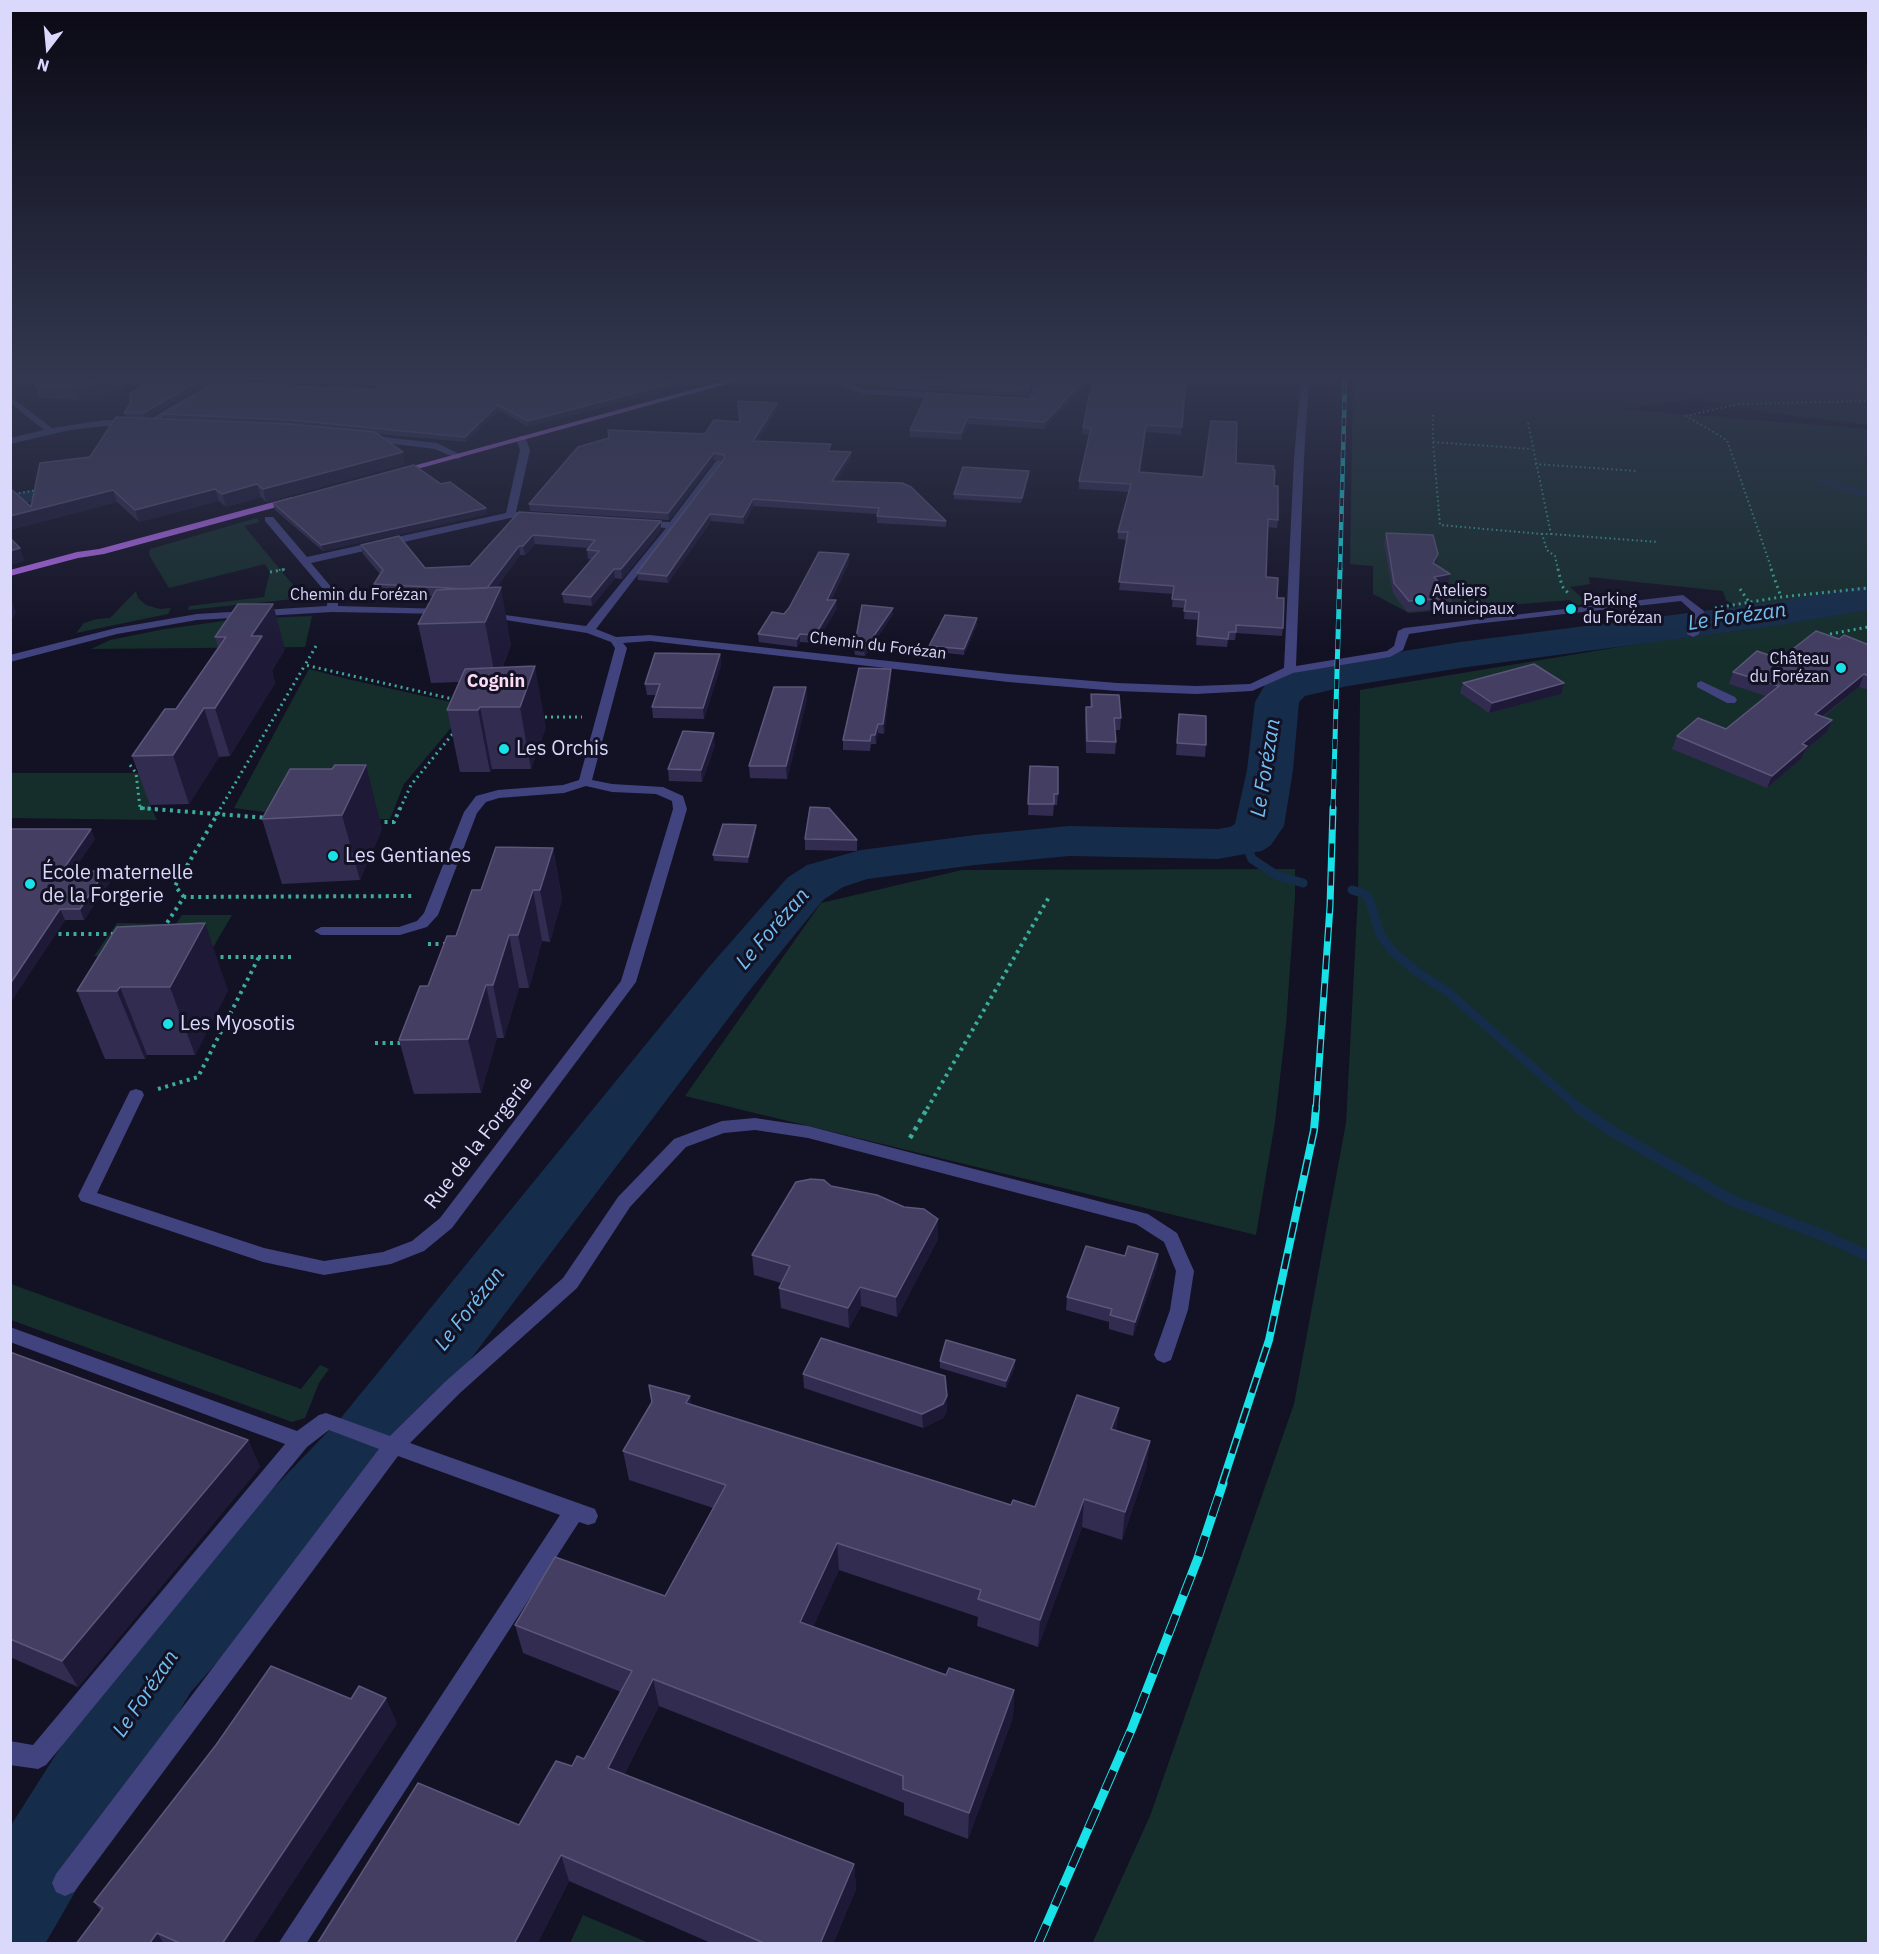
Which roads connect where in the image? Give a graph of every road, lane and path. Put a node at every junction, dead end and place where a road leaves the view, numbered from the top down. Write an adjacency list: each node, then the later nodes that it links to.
1 (405, 470): 10 (main road)
2 (520, 470): 14 (street)
3 (714, 470): 18 (street)
4 (1298, 470): 43 (street)
5 (1435, 470): 19 (path)
6 (1536, 470): 20 (path)
7 (1625, 470): 9 (path)
8 (1737, 470): 28 (path)
9 (1637, 471)
10 (391, 474)
11 (41, 490): 12 (path)
12 (10, 495)
13 (302, 497): 22 (main road)
14 (510, 514): 15 (street); 23 (street)
15 (545, 517)
16 (269, 519): 23 (street)
17 (627, 522): 18 (street)
18 (673, 525): 36 (street)
19 (1542, 534): 20 (path); 31 (path)
20 (1551, 534): 21 (path)
21 (1658, 542)
22 (100, 552): 24 (main road); 25 (main road)
23 (304, 561): 30 (street)
24 (10, 573)
25 (10, 584)
26 (1869, 588): 28 (path)
27 (1740, 589): 29 (path)
28 (1781, 597): 29 (path)
29 (1749, 602): 32 (path)
30 (332, 609): 33 (street, Chemin du Forézan); 41 (street, Chemin du Forézan)
31 (1583, 609): 32 (street, Chemin du Forézan); 43 (street, Chemin du Forézan)
32 (1699, 611): 37 (street)
33 (451, 612)
34 (474, 613): 36 (street, Chemin du Forézan)
35 (1869, 627): 38 (path)
36 (589, 630): 39 (street, Chemin du Forézan)
37 (1693, 634)
38 (1830, 634)
39 (615, 640): 43 (street, Chemin du Forézan); 48 (street)
40 (316, 646): 42 (path)
41 (10, 659)
42 (305, 665): 46 (path); 52 (path)
43 (1290, 670)
44 (1701, 685): 45 (street)
45 (1731, 700)
46 (464, 702)
47 (537, 717): 48 (path)
48 (604, 717): 51 (street)
49 (461, 724): 54 (path)
50 (130, 765): 52 (path)
51 (585, 782): 55 (street, Rue de la Forgerie); 71 (street, Rue de la Forgerie)
52 (219, 812): 53 (path); 56 (path)
53 (277, 819)
54 (370, 822)
55 (439, 896): 56 (path); 58 (street, Rue de la Forgerie)
56 (184, 897): 61 (path)
57 (1049, 897): 72 (path)
58 (321, 931)
59 (48, 934): 60 (path)
60 (126, 934)
61 (159, 934)
62 (424, 944): 63 (path)
63 (459, 944)
64 (212, 957): 65 (path)
65 (259, 957): 66 (path); 67 (path)
66 (295, 957)
67 (227, 1020): 68 (path); 71 (path)
68 (266, 1020)
69 (375, 1043): 70 (path)
70 (409, 1043)
71 (136, 1095)
72 (900, 1156): 74 (street); 76 (street)
73 (10, 1334): 75 (street)
74 (1164, 1355)
75 (300, 1442): 76 (street); 77 (street)
76 (394, 1445): 78 (street); 79 (street)
77 (10, 1753)
78 (65, 1883)
79 (291, 1944)

